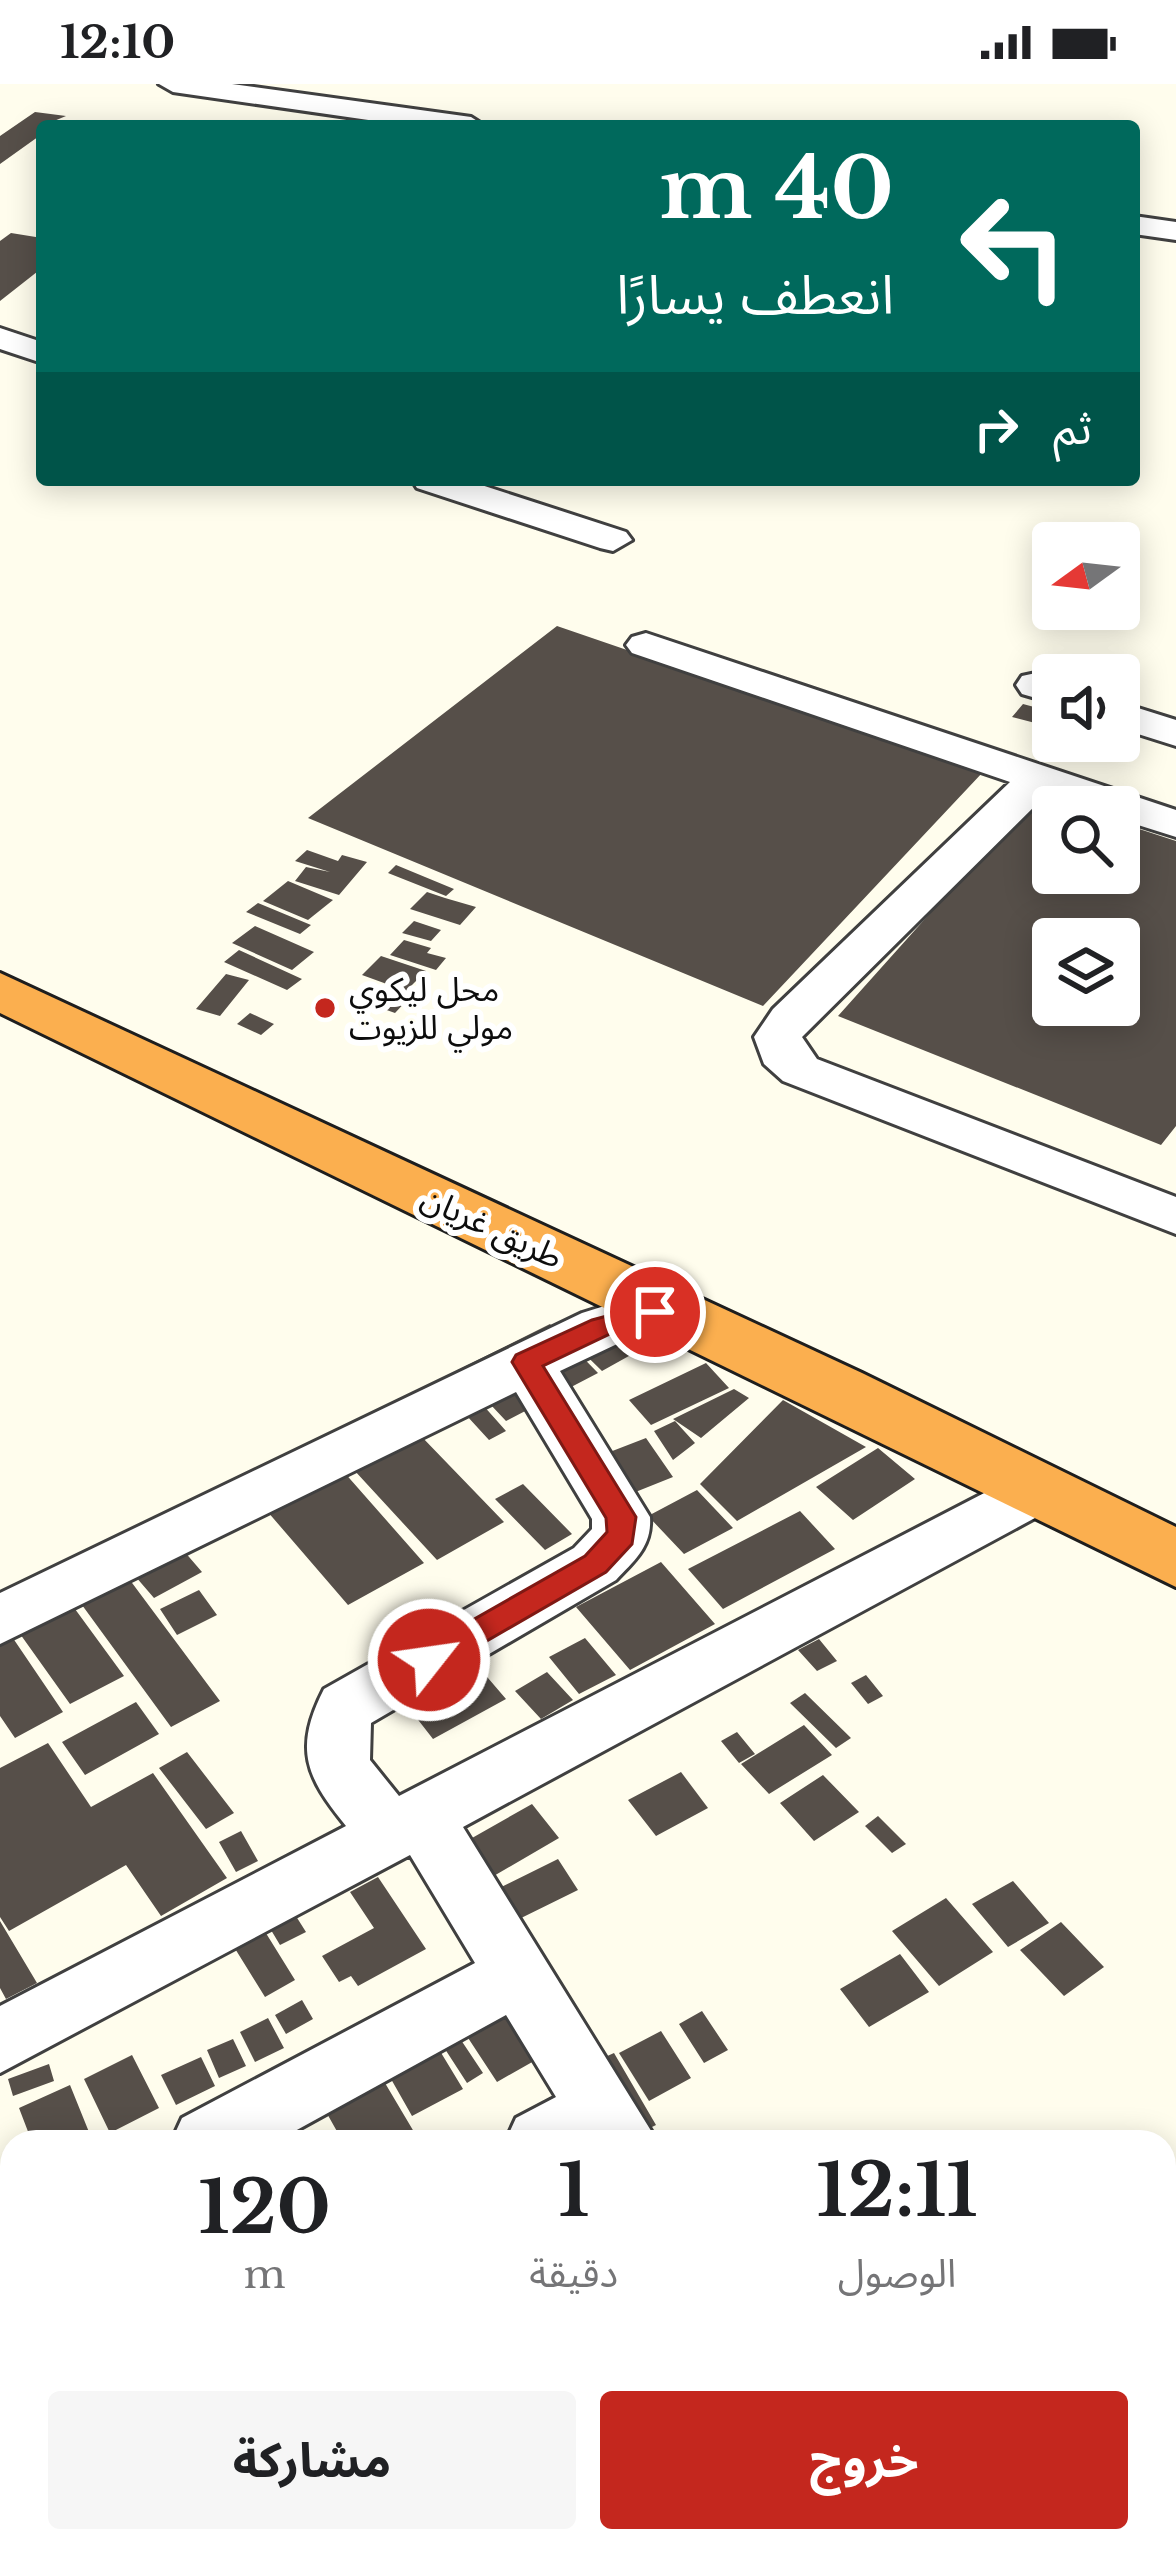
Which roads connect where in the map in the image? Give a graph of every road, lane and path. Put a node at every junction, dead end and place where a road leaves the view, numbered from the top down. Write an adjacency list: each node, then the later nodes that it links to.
1 (173, 84): 3 (street)
2 (449, 96): 4 (street)
3 (405, 120)
4 (420, 120)
5 (1140, 226): 6 (street)
6 (1176, 231)
7 (0, 338): 8 (street)
8 (36, 351)
9 (448, 486): 10 (street)
10 (613, 540)
11 (646, 645): 14 (street)
12 (1140, 721): 13 (street)
13 (1176, 734)
14 (1037, 780): 15 (street); 18 (street)
15 (1176, 824)
16 (0, 952): 23 (highway, طريق غريان)
17 (0, 991): 19 (highway, طريق غريان)
18 (1171, 1205)
19 (559, 1259): 20 (highway, طريق غريان); 21 (street)
20 (676, 1312): 21 (street); 22 (highway, طريق غريان)
21 (526, 1362): 25 (street); 26 (street)
22 (1039, 1490): 24 (highway, طريق غريان); 26 (street)
23 (1176, 1513)
24 (1176, 1559)
25 (0, 1620)
26 (405, 1824): 27 (street); 28 (street)
27 (518, 1974): 29 (street); 30 (street)
28 (0, 2041)
29 (612, 2125)
30 (229, 2130)

